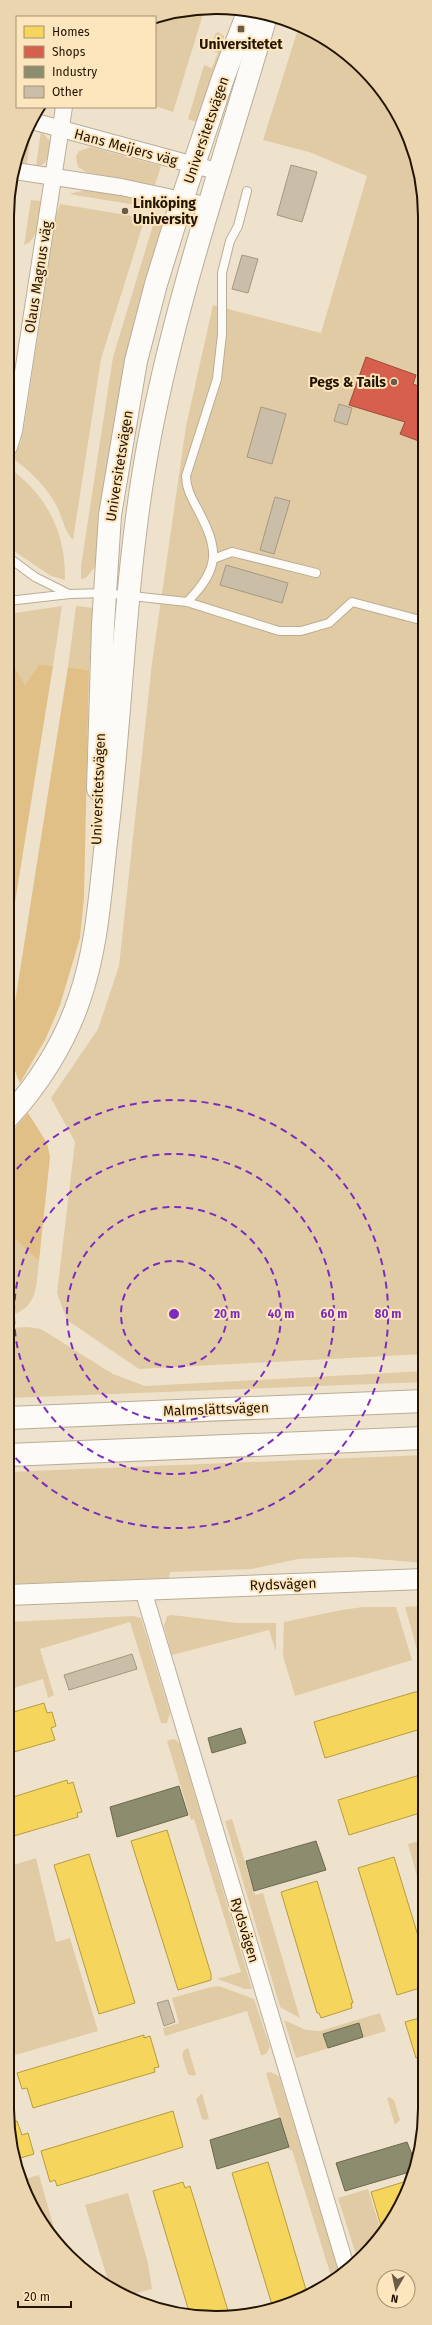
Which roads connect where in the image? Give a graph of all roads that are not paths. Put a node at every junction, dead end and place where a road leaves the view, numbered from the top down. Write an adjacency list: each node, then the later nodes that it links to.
1 (246, 17): 6 (main road, Universitetsvägen)
2 (265, 20): 8 (main road, Universitetsvägen)
3 (64, 108): 5 (street, Olaus Magnus väg)
4 (38, 122): 5 (street, Hans Meijers väg)
5 (62, 129): 6 (street, Hans Meijers väg); 9 (street, Olaus Magnus väg)
6 (194, 165): 8 (street, Hans Meijers väg); 11 (main road, Universitetsvägen)
7 (19, 171): 9 (street)
8 (220, 172): 12 (main road, Universitetsvägen)
9 (53, 176): 11 (street); 13 (street, Olaus Magnus väg)
10 (247, 191): 14 (lane)
11 (182, 200): 12 (street); 17 (main road, Universitetsvägen)
12 (210, 206): 19 (main road, Universitetsvägen)
13 (14, 426)
14 (213, 559): 16 (lane); 21 (lane)
15 (14, 561): 18 (lane)
16 (316, 573)
17 (104, 593): 18 (lane); 19 (lane); 23 (main road, Universitetsvägen)
18 (70, 594): 20 (lane)
19 (130, 596): 21 (lane); 23 (main road, Universitetsvägen)
20 (14, 600)
21 (187, 602): 22 (lane)
22 (418, 619)
23 (95, 941): 24 (main road, Universitetsvägen)
24 (14, 1110)
25 (418, 1401): 26 (main road, Malmslättsvägen)
26 (14, 1418)
27 (418, 1438): 28 (main road)
28 (14, 1454)
29 (418, 1579): 30 (street, Rydsvägen)
30 (143, 1590): 31 (street, Rydsvägen); 32 (street, Rydsvägen)
31 (14, 1595)
32 (345, 2264)

